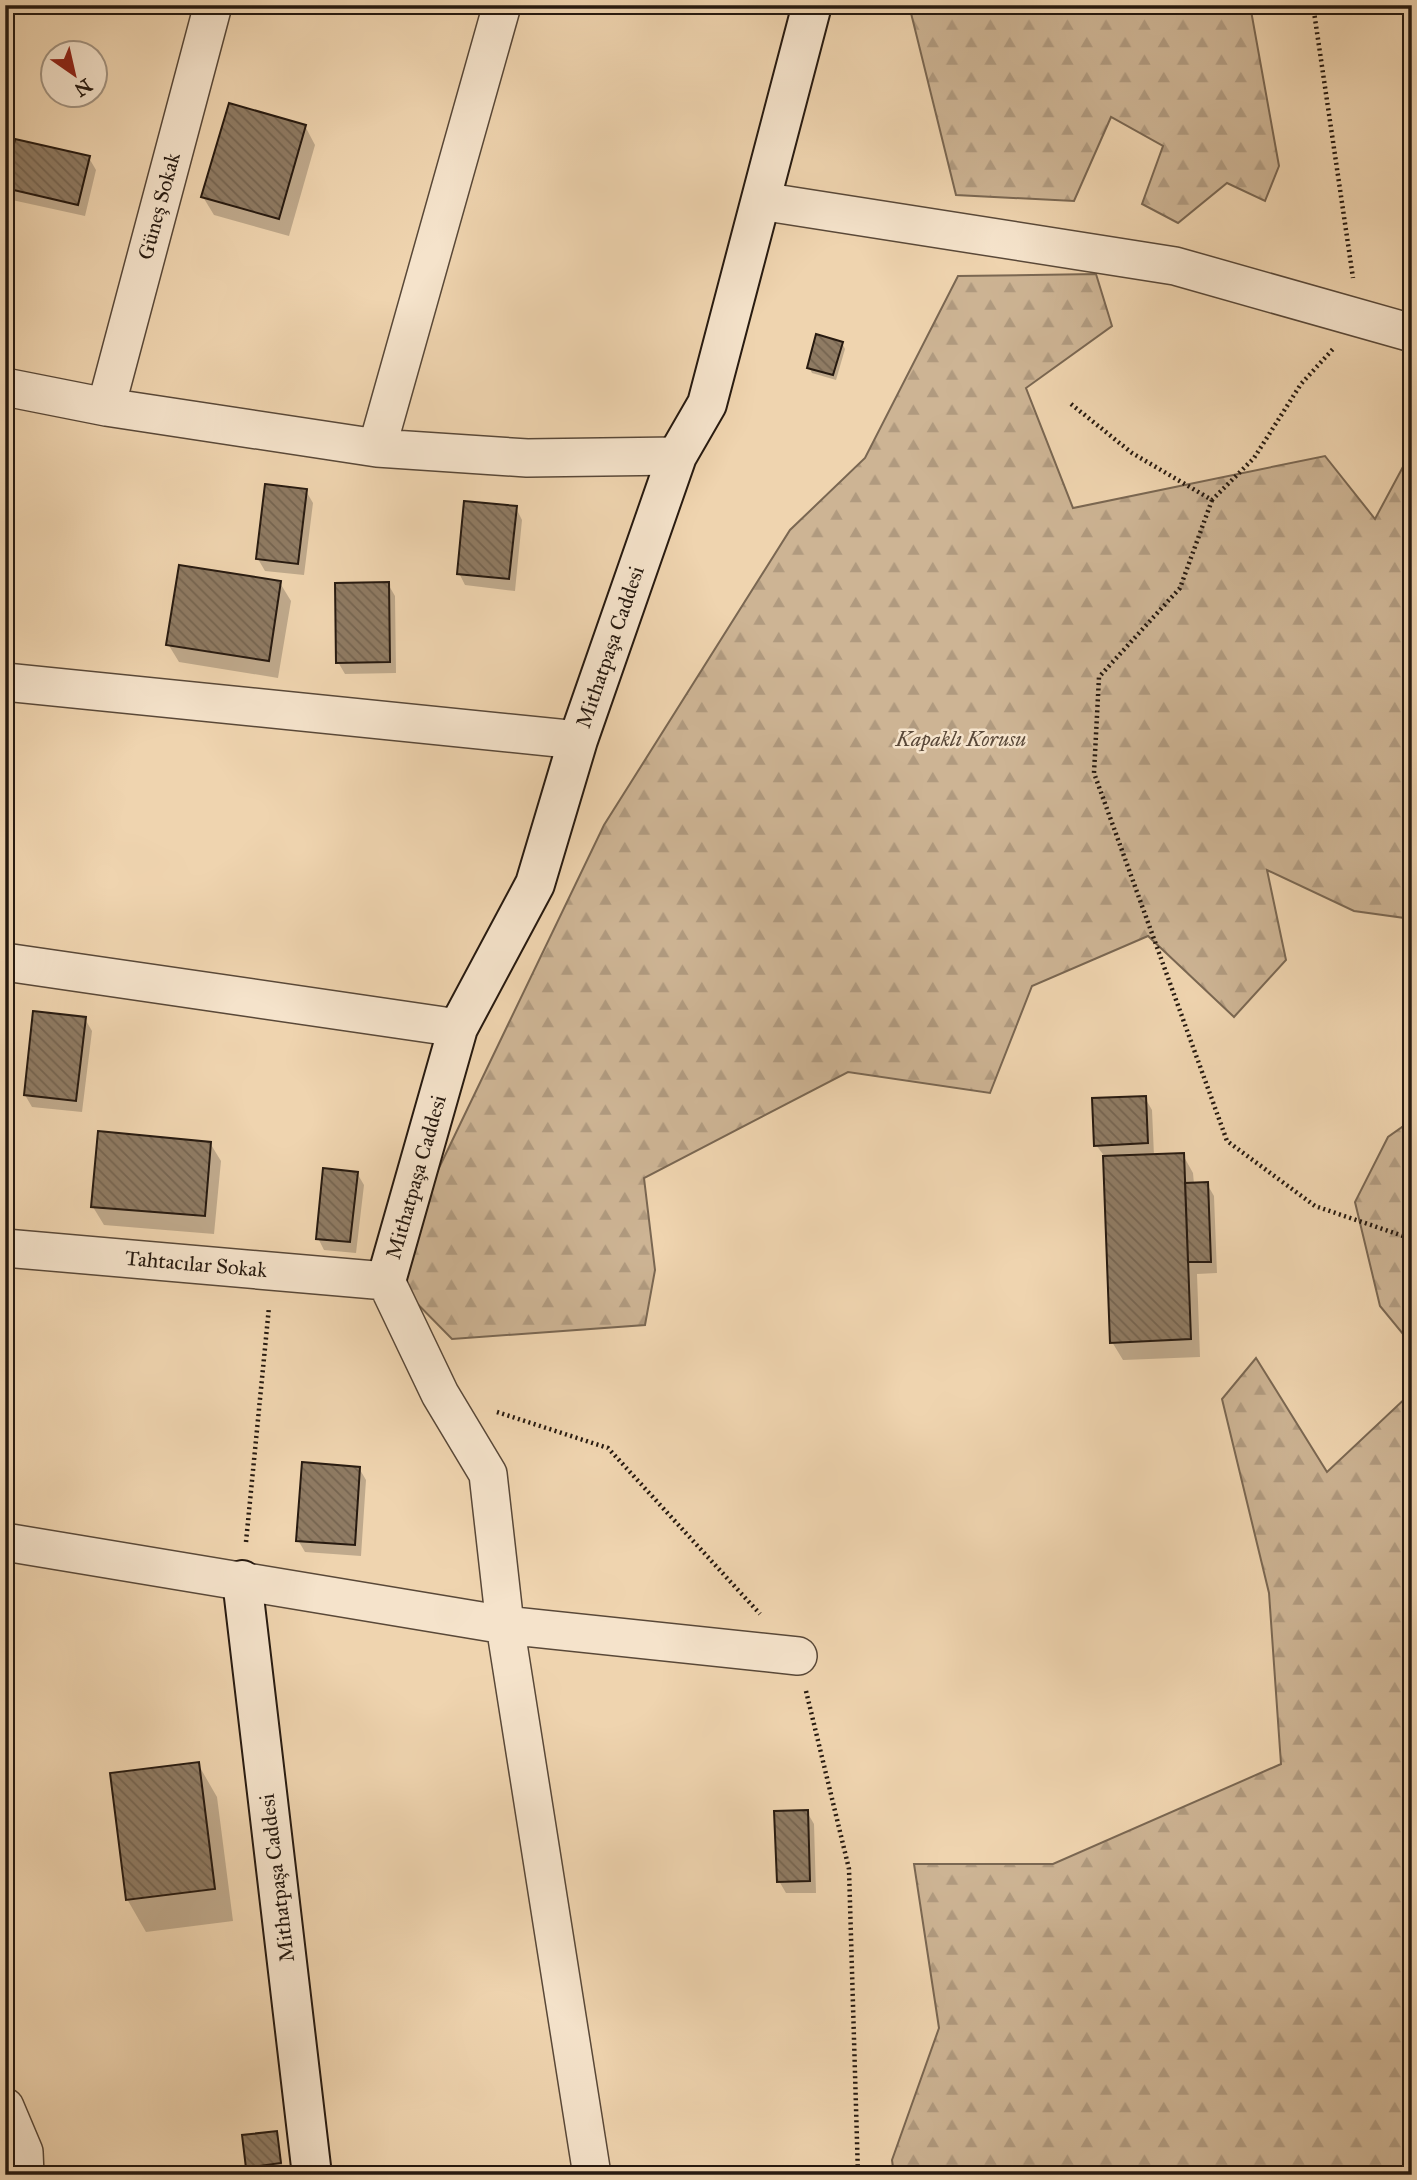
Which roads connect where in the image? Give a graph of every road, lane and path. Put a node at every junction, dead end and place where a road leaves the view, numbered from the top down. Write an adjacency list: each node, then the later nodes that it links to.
1 (213, 5): 10 (street, Güneş Sokak)
2 (502, 5): 11 (street)
3 (813, 5): 5 (street, Mithatpaşa Caddesi)
4 (1313, 5): 6 (path)
5 (761, 201): 6 (street); 12 (street, Mithatpaşa Caddesi)
6 (1360, 320): 7 (street); 13 (path)
7 (1412, 333)
8 (5, 387): 10 (street)
9 (1070, 404): 13 (path)
10 (106, 407): 11 (street)
11 (377, 448): 12 (street)
12 (677, 456): 15 (street, Mithatpaşa Caddesi)
13 (1212, 500): 18 (path)
14 (5, 682): 15 (street)
15 (578, 740): 17 (street, Mithatpaşa Caddesi)
16 (5, 962): 17 (street)
17 (458, 1028): 21 (street, Mithatpaşa Caddesi)
18 (1412, 1239)
19 (5, 1248): 20 (street, Tahtacılar Sokak)
20 (272, 1271): 21 (street, Tahtacılar Sokak); 24 (path)
21 (386, 1281): 22 (street)
22 (440, 1394): 25 (street); 26 (path)
23 (5, 1542): 24 (street)
24 (242, 1580): 25 (street); 29 (street, Mithatpaşa Caddesi)
25 (505, 1625): 26 (street); 30 (street)
26 (798, 1656): 31 (path)
27 (5, 2107): 28 (street)
28 (18, 2159)
29 (312, 2175)
30 (592, 2175)
31 (858, 2175)

